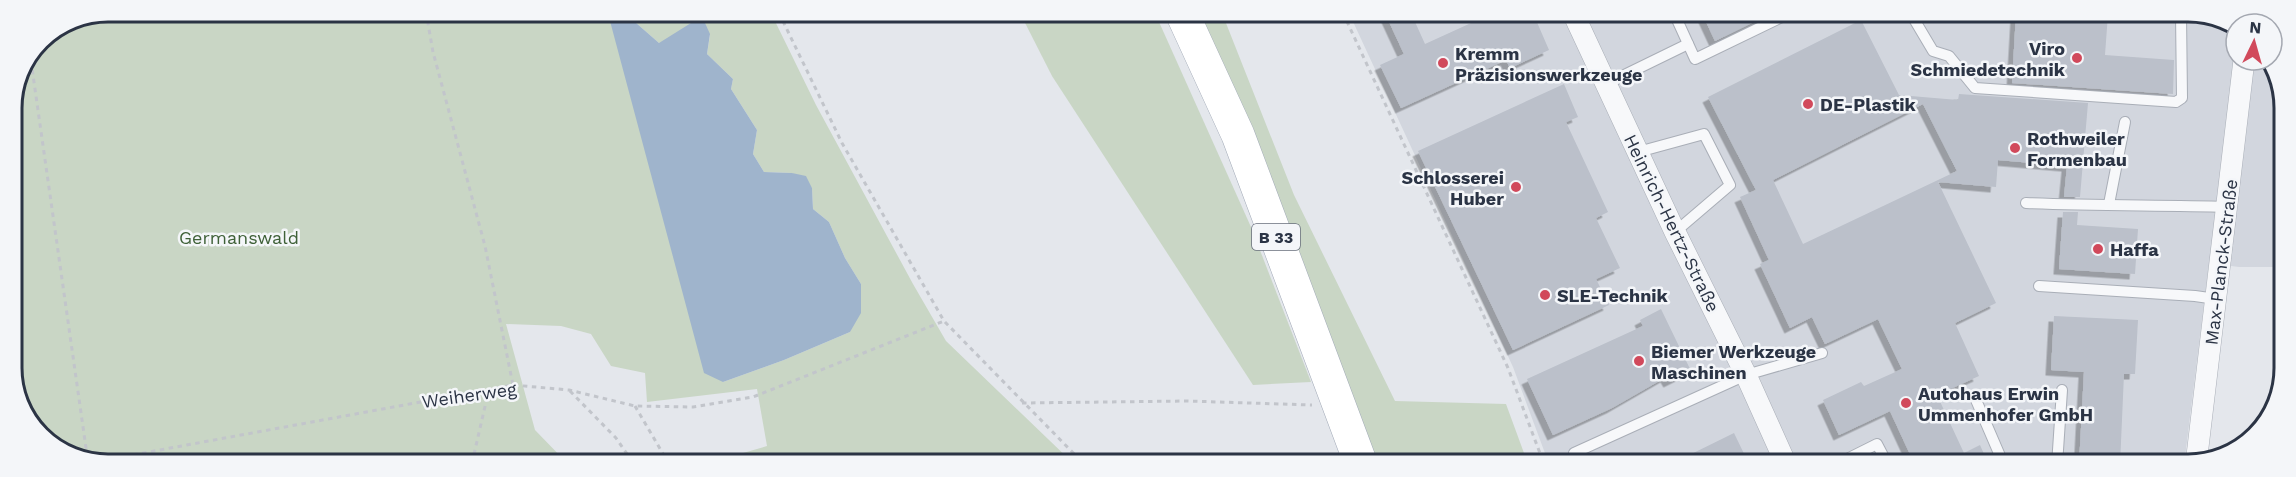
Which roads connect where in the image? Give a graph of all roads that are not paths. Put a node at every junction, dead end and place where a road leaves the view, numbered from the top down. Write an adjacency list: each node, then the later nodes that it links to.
1 (1186, 22): 23 (main road, B 33)
2 (1579, 22): 9 (street, Heinrich-Hertz-Straße)
3 (1678, 22): 7 (lane)
4 (1773, 22): 7 (lane)
5 (1916, 22): 6 (lane)
6 (2181, 22)
7 (1688, 44): 9 (lane)
8 (2243, 72): 14 (street, Max-Planck-Straße)
9 (1606, 84): 11 (street, Heinrich-Hertz-Straße)
10 (2125, 122): 13 (lane)
11 (1638, 152): 15 (street, Heinrich-Hertz-Straße); 15 (lane)
12 (2026, 202): 13 (lane)
13 (2109, 204): 14 (lane)
14 (2227, 207): 17 (street, Max-Planck-Straße)
15 (1675, 232): 19 (street, Heinrich-Hertz-Straße)
16 (2039, 286): 17 (lane)
17 (2216, 299): 29 (street, Max-Planck-Straße)
18 (1822, 352): 19 (lane)
19 (1746, 375): 22 (lane); 24 (street, Heinrich-Hertz-Straße)
20 (2062, 390): 28 (lane)
21 (1976, 400): 27 (lane)
22 (1574, 453)
23 (1357, 454)
24 (1781, 454)
25 (1857, 454): 26 (lane)
26 (1882, 454)
27 (1999, 454)
28 (2057, 454)
29 (2197, 454)

